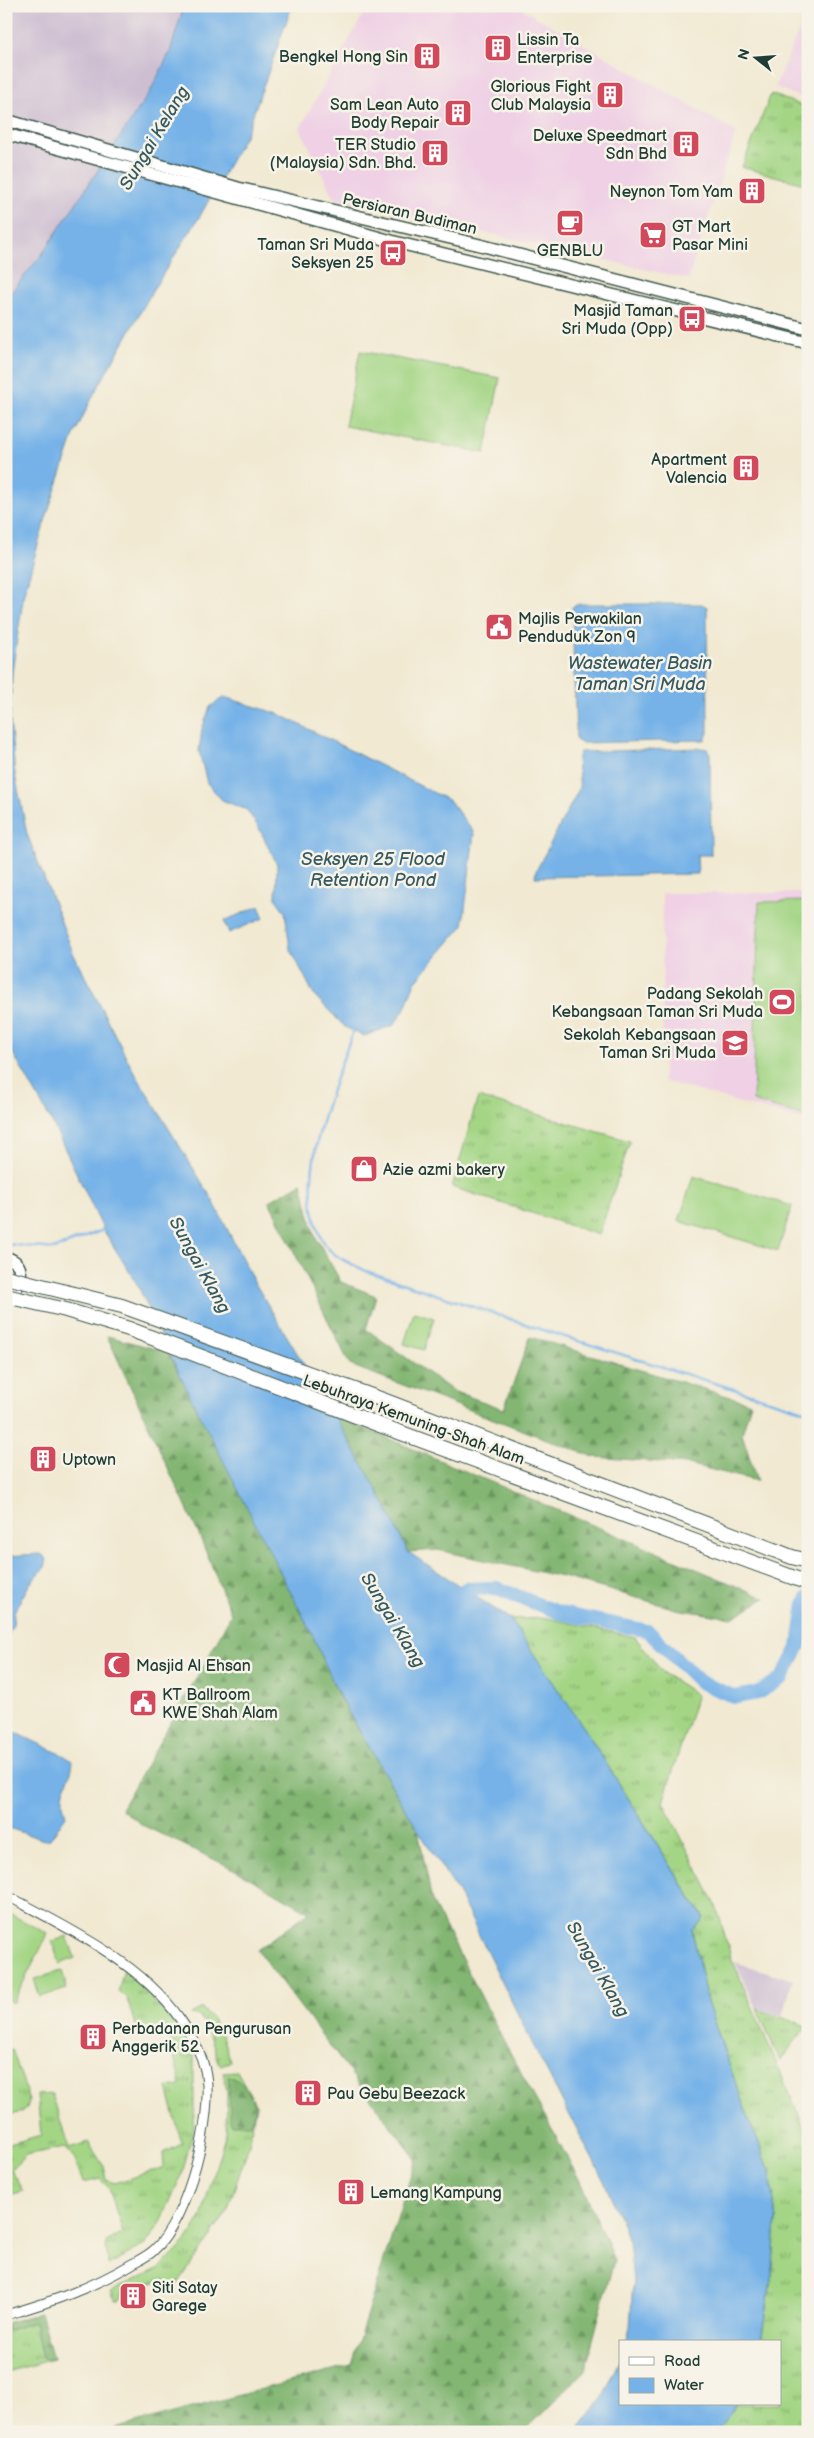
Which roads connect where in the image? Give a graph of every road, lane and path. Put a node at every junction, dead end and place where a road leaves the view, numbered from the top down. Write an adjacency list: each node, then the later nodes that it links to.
1 (6, 120): 3 (main road, Persiaran Budiman)
2 (6, 134): 3 (main road, Persiaran Budiman)
3 (77, 147): 4 (main road, Persiaran Budiman)
4 (236, 193): 5 (main road, Persiaran Budiman); 6 (main road, Persiaran Budiman)
5 (808, 329)
6 (808, 343)
7 (6, 1258): 9 (main road)
8 (6, 1277): 10 (highway, Lebuhraya Kemuning-Shah Alam, bridge)
9 (6, 1298): 11 (highway, Lebuhraya Kemuning-Shah Alam, bridge)
10 (808, 1560)
11 (808, 1583)
12 (6, 1895): 13 (street)
13 (6, 2315)

